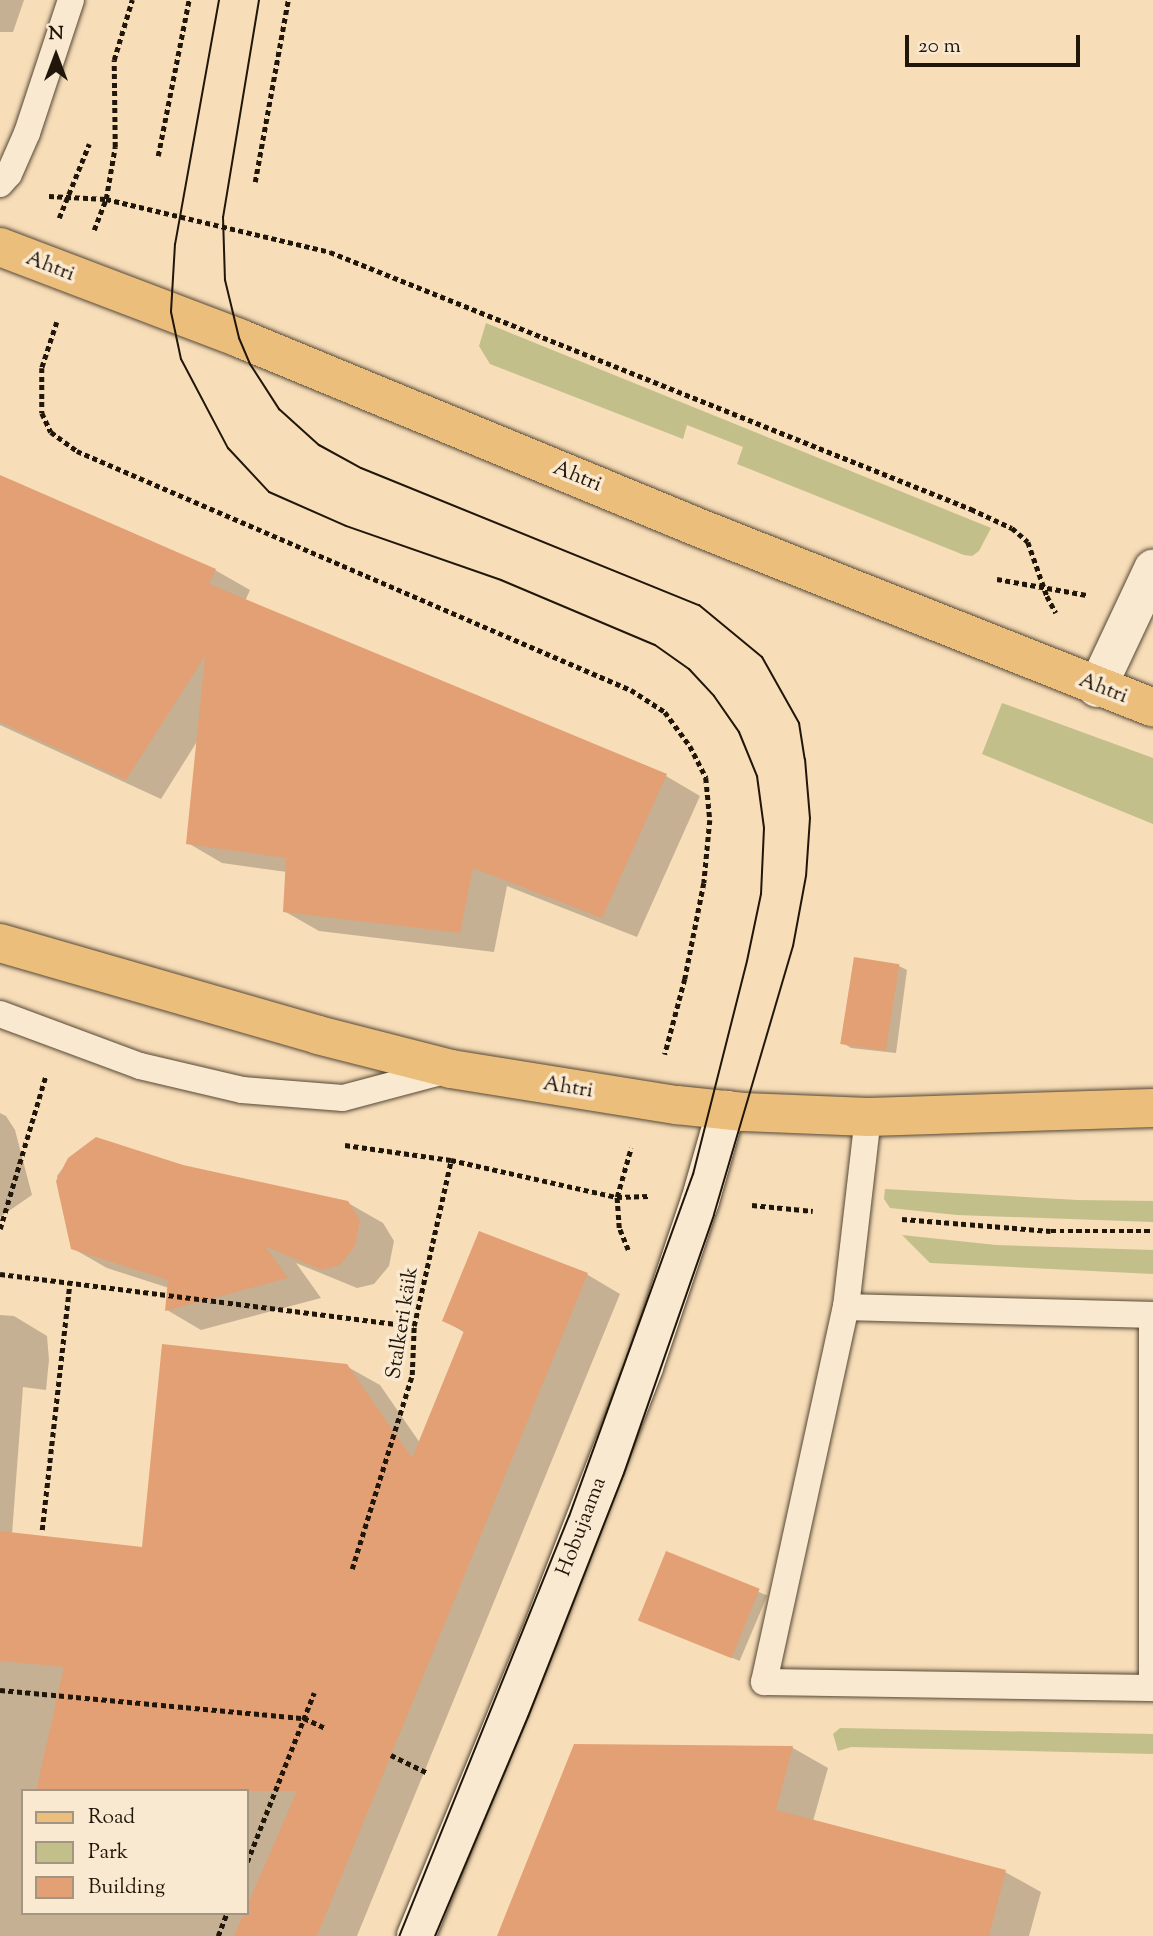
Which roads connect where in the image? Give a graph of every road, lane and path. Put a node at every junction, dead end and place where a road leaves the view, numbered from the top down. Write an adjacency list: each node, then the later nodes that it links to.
1 (71, 0): 8 (lane)
2 (132, 0): 11 (path)
3 (188, 0): 6 (path)
4 (288, 0): 7 (path)
5 (89, 144): 10 (path)
6 (158, 156)
7 (255, 181)
8 (0, 184)
9 (39, 195): 10 (path)
10 (69, 197): 11 (path); 12 (path)
11 (106, 199): 14 (path); 18 (path)
12 (57, 221)
13 (0, 247): 14 (main road, Ahtri)
14 (75, 277): 19 (main road, Ahtri); 25 (path)
15 (1153, 569): 19 (street)
16 (997, 579): 17 (path)
17 (1091, 596)
18 (1059, 619)
19 (1097, 688): 20 (main road, Ahtri)
20 (1153, 708)
21 (0, 943): 24 (main road, Ahtri)
22 (0, 1014): 24 (lane)
23 (49, 1067): 34 (path)
24 (451, 1069): 25 (main road, Ahtri)
25 (652, 1101): 27 (main road, Ahtri); 31 (path)
26 (1144, 1106): 28 (main road, Ahtri)
27 (726, 1110): 28 (main road, Ahtri); 32 (street, Hobujaama)
28 (868, 1117): 33 (lane)
29 (344, 1145): 30 (path)
30 (451, 1160): 31 (path); 39 (path, Stalkeri käik)
31 (617, 1196): 32 (path)
32 (700, 1201): 33 (path); 49 (street, Hobujaama)
33 (858, 1215): 35 (path); 38 (lane)
34 (0, 1229)
35 (1153, 1231)
36 (0, 1274): 37 (path)
37 (70, 1282): 39 (path); 40 (path)
38 (846, 1307): 38 (lane)
39 (414, 1326): 41 (path, Stalkeri käik)
40 (42, 1530)
41 (352, 1569)
42 (0, 1690): 44 (path)
43 (314, 1693): 44 (path)
44 (304, 1718): 45 (path); 46 (path)
45 (325, 1728)
46 (248, 1859)
47 (226, 1915): 48 (path)
48 (218, 1936)
49 (416, 1936)

